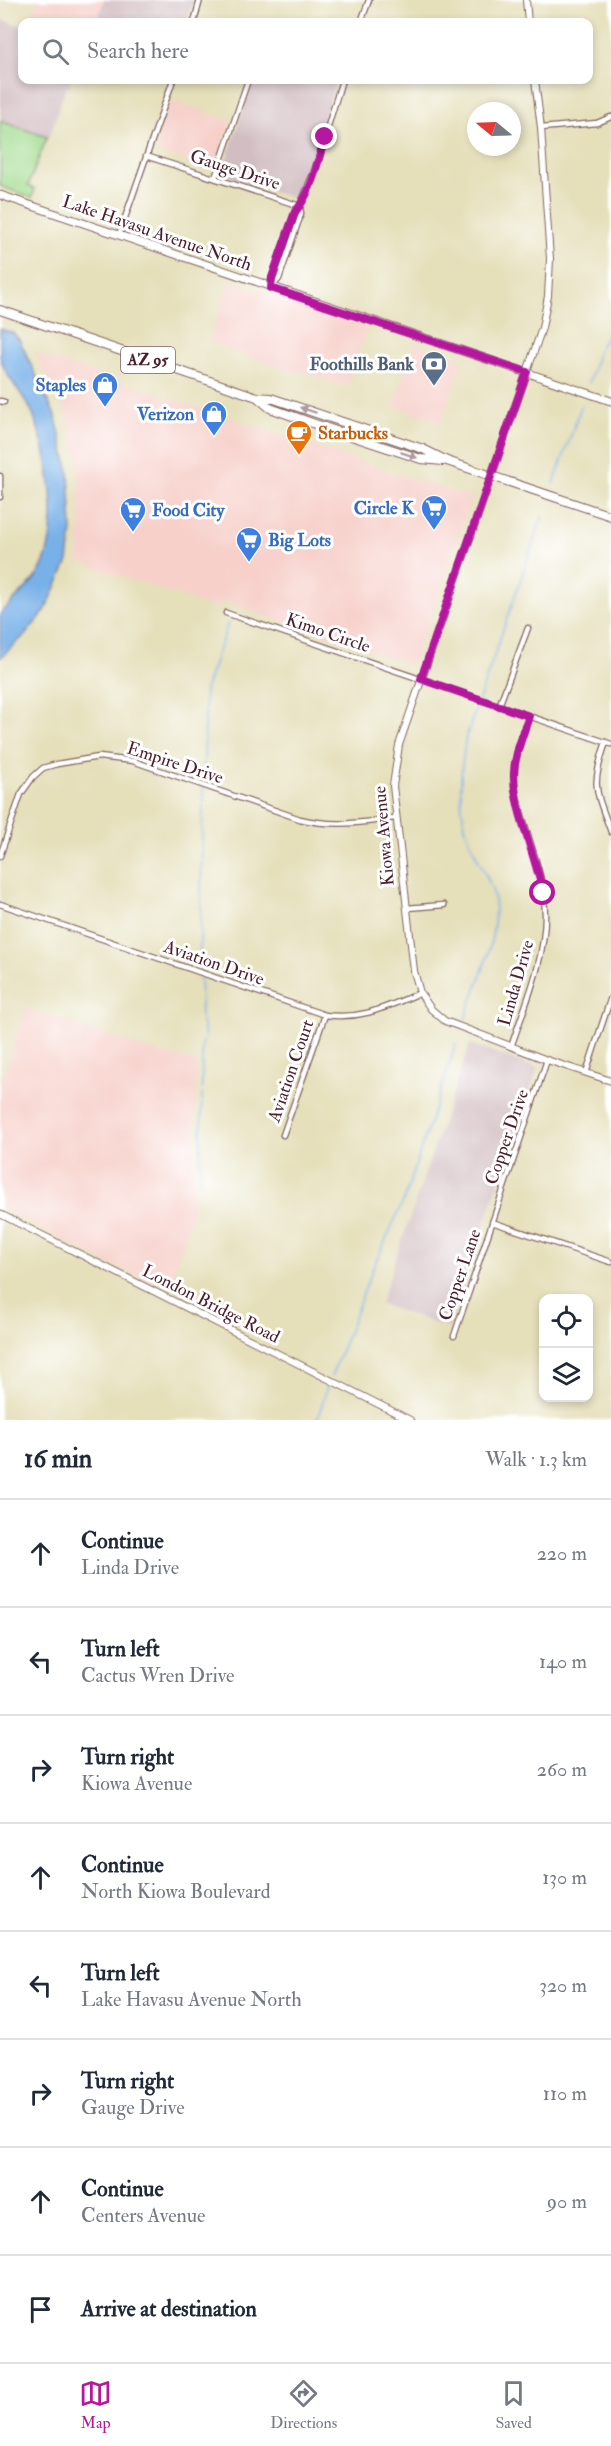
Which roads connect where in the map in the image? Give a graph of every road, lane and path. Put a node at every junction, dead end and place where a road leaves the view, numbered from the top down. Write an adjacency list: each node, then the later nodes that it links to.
1 (200, 0): 4 (street)
2 (369, 0): 5 (street)
3 (526, 0): 6 (street)
4 (195, 18)
5 (362, 18)
6 (528, 18)
7 (172, 84): 13 (street)
8 (247, 84): 14 (street)
9 (341, 84): 16 (street)
10 (536, 84): 12 (street, Kiowa Avenue)
11 (611, 117): 12 (street)
12 (541, 128): 20 (street, Kiowa Avenue)
13 (146, 156): 14 (street, Gauge Drive); 17 (street)
14 (215, 178): 16 (street, Gauge Drive)
15 (0, 195): 17 (main road, Lake Havasu Avenue North)
16 (300, 206): 18 (street)
17 (119, 235): 18 (main road, Lake Havasu Avenue North)
18 (271, 288): 20 (main road, Lake Havasu Avenue North)
19 (0, 310): 23 (highway, AZ 95)
20 (527, 372): 21 (main road, Lake Havasu Avenue North); 23 (street, Kiowa Avenue)
21 (611, 401)
22 (0, 476): 24 (street)
23 (491, 477): 25 (highway, AZ 95); 28 (street, Kiowa Avenue)
24 (0, 497)
25 (611, 516)
26 (226, 613): 28 (street, Kimo Circle)
27 (528, 628): 29 (street)
28 (421, 679): 29 (street, Kimo Circle); 32 (street, Kiowa Avenue)
29 (499, 706): 30 (street, Kimo Circle)
30 (529, 716): 31 (street, Kimo Circle); 41 (street, Linda Drive)
31 (608, 743): 33 (street)
32 (395, 818): 34 (street, Empire Drive); 37 (street, Kiowa Avenue)
33 (611, 832)
34 (0, 856)
35 (0, 904): 40 (street, Aviation Drive)
36 (444, 905): 37 (street)
37 (406, 909): 38 (street, Kiowa Avenue)
38 (420, 993): 40 (street, Aviation Drive); 41 (street, Kiowa Avenue)
39 (611, 997): 43 (street)
40 (324, 1015): 45 (street, Aviation Court)
41 (511, 1047): 42 (street, Kiowa Avenue)
42 (547, 1060): 43 (street, Kiowa Avenue); 47 (street, Copper Drive)
43 (586, 1073): 44 (street, Kiowa Avenue)
44 (611, 1081)
45 (283, 1135)
46 (0, 1214): 50 (street, London Bridge Road)
47 (492, 1222): 48 (street); 49 (street, Copper Lane)
48 (611, 1262)
49 (453, 1336)
50 (410, 1420)

